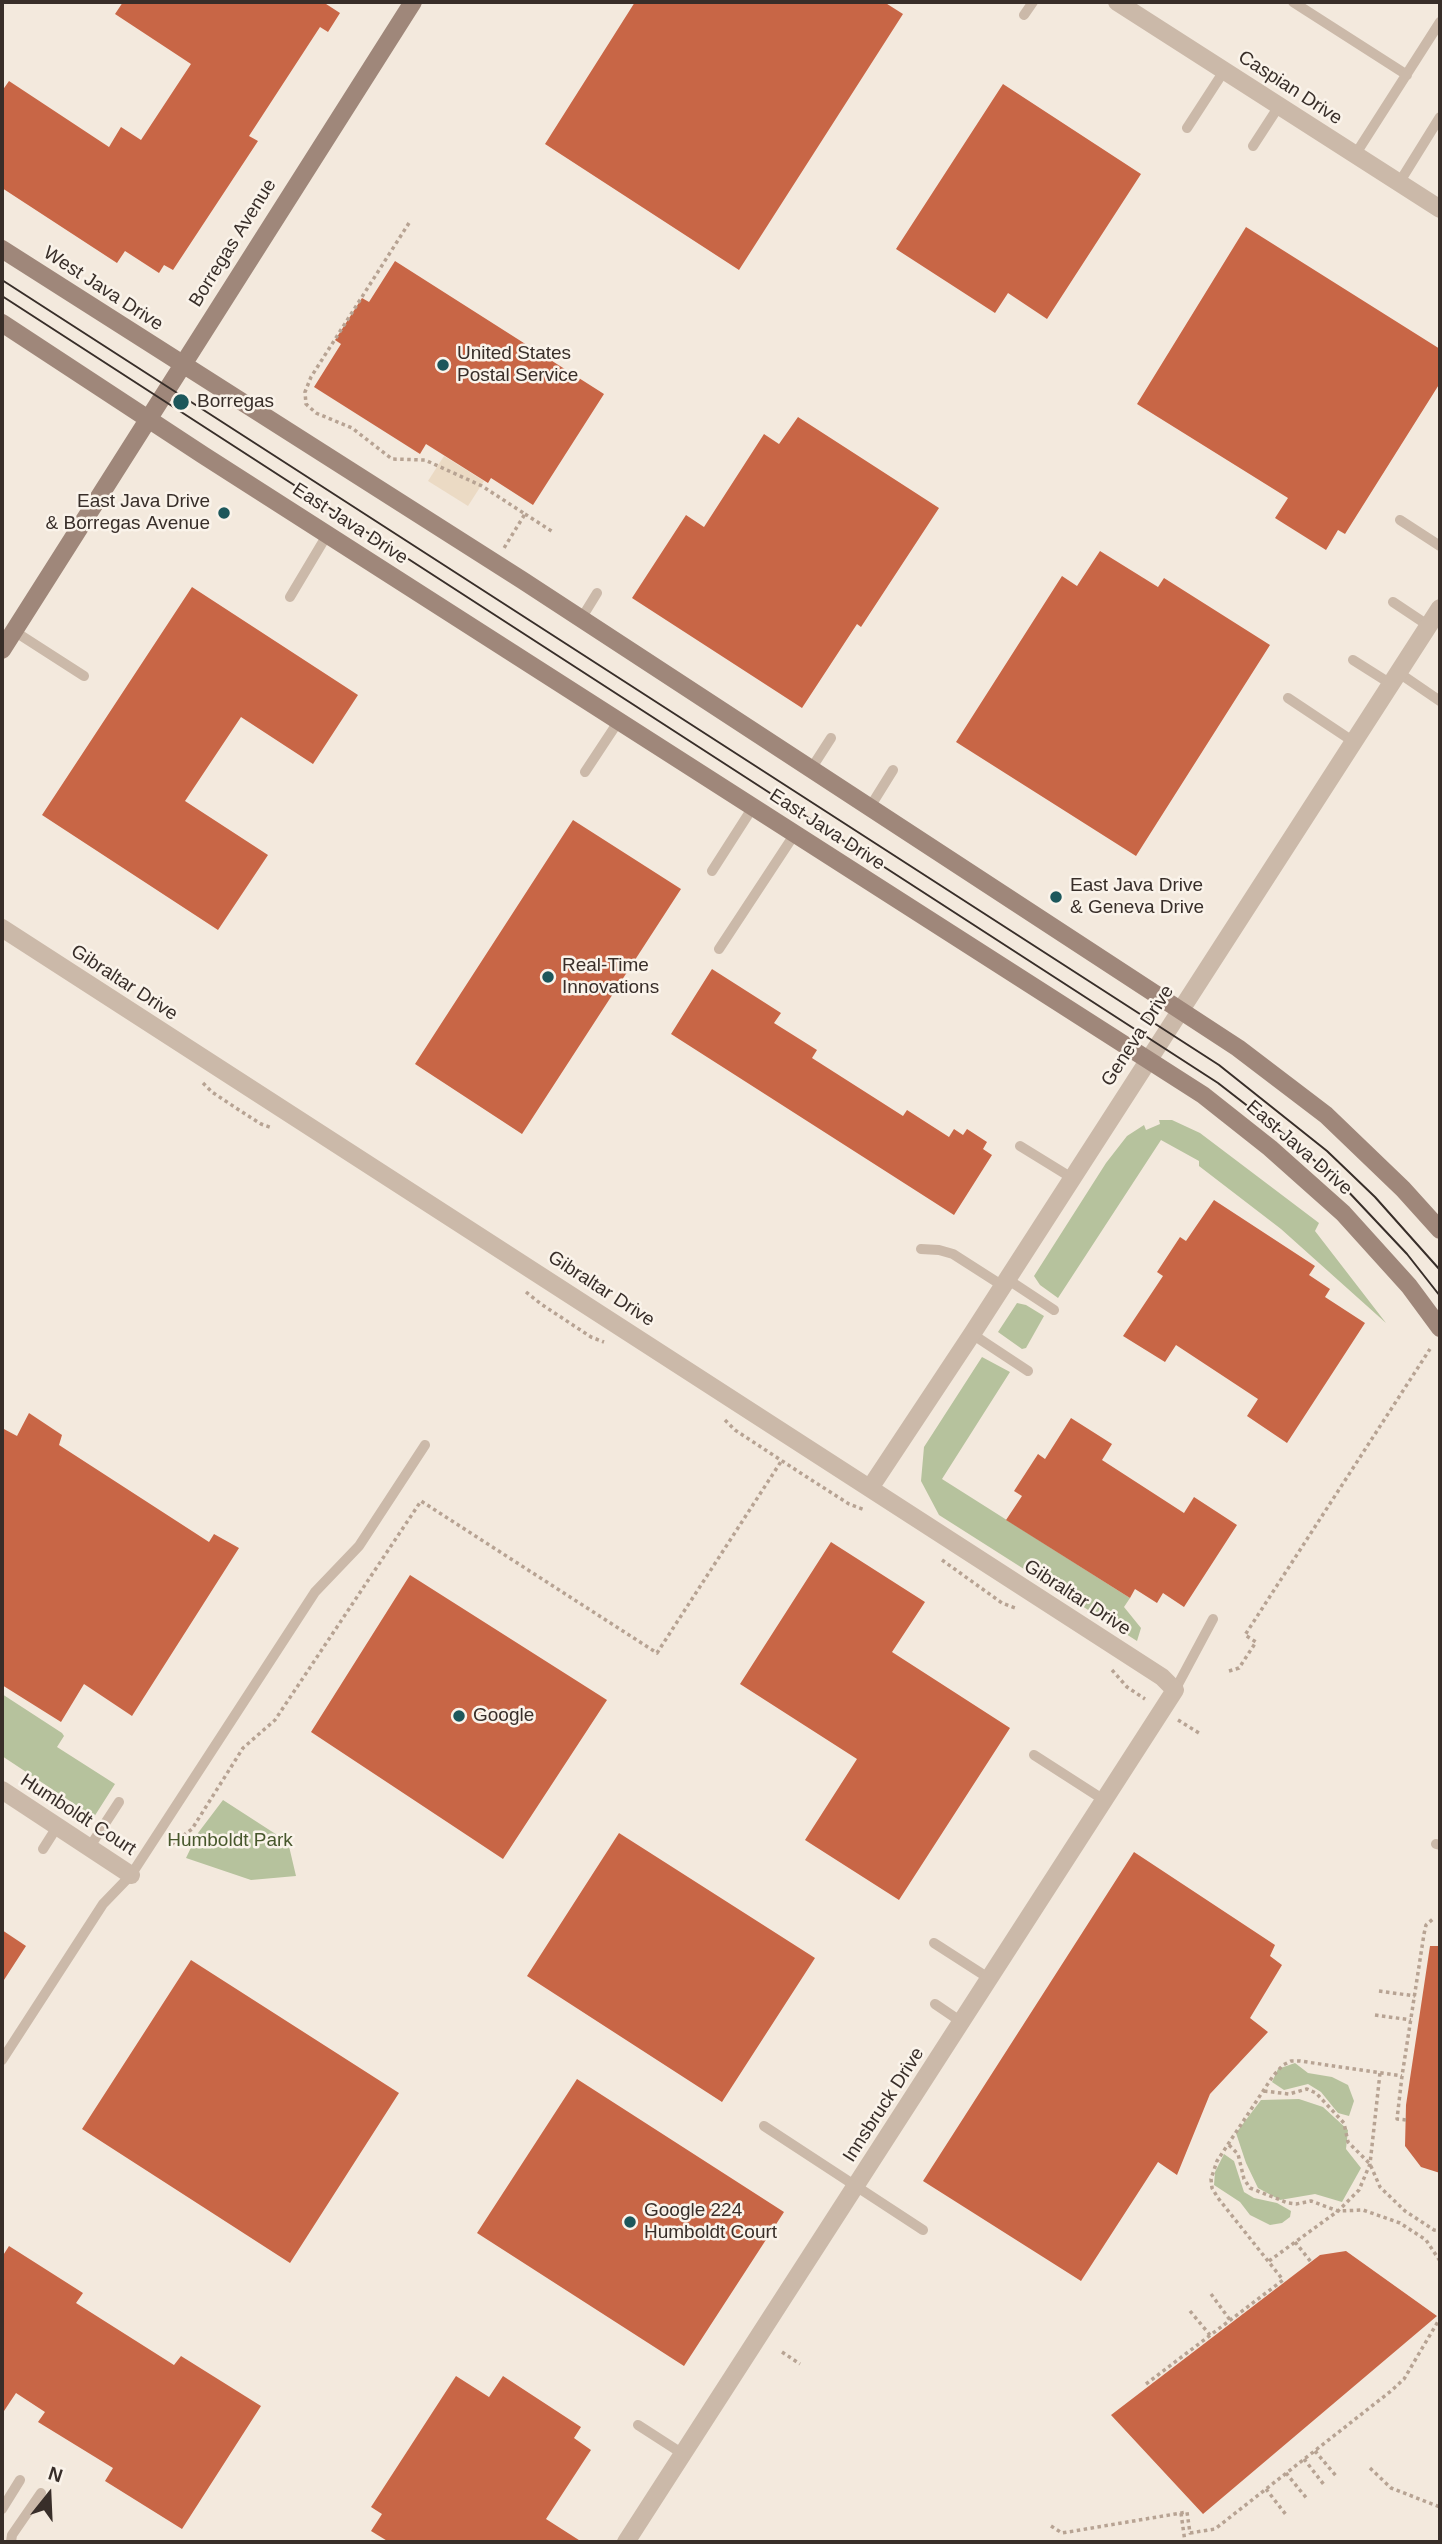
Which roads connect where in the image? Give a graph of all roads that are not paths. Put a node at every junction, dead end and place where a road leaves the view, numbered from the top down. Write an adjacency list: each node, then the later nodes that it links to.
1 (413, 2): 18 (main road, Borregas Avenue)
2 (1033, 2): 5 (lane)
3 (1117, 2): 7 (street, Caspian Drive)
4 (1293, 2): 8 (lane)
5 (1024, 15)
6 (1440, 22): 8 (lane)
7 (1224, 71): 9 (street, Caspian Drive); 11 (lane)
8 (1407, 75): 13 (lane)
9 (1279, 106): 12 (lane); 13 (street, Caspian Drive)
10 (1440, 117): 14 (lane)
11 (1187, 128)
12 (1254, 146)
13 (1355, 155): 14 (street, Caspian Drive)
14 (1399, 183): 15 (street, Caspian Drive)
15 (1440, 209)
16 (2, 249): 18 (main road, West Java Drive)
17 (2, 323): 19 (main road)
18 (182, 364): 19 (main road, Borregas Avenue); 27 (main road, East Java Drive)
19 (148, 419): 21 (main road, East Java Drive); 29 (main road, Borregas Avenue)
20 (1399, 520): 22 (lane)
21 (327, 535): 24 (lane); 36 (main road, East Java Drive)
22 (1440, 546)
23 (597, 593): 27 (lane)
24 (290, 597)
25 (1393, 602): 28 (lane)
26 (1440, 608): 28 (street, Geneva Drive)
27 (581, 619): 39 (main road, East Java Drive)
28 (1429, 626): 33 (street, Geneva Drive)
29 (14, 631): 30 (main road, Borregas Avenue); 32 (lane)
30 (2, 650)
31 (1353, 660): 33 (lane)
32 (84, 676)
33 (1395, 679): 35 (lane); 38 (street, Geneva Drive)
34 (1288, 698): 38 (lane)
35 (1440, 701)
36 (618, 722): 41 (lane); 42 (main road, East Java Drive)
37 (831, 738): 39 (lane)
38 (1354, 741): 48 (street, Geneva Drive)
39 (811, 769): 43 (main road, East Java Drive)
40 (893, 770): 43 (lane)
41 (585, 772)
42 (753, 807): 44 (main road, East Java Drive); 45 (lane)
43 (870, 807): 48 (main road, East Java Drive)
44 (793, 835): 47 (lane); 49 (main road, East Java Drive)
45 (712, 871)
46 (2, 928): 60 (street, Gibraltar Drive)
47 (719, 949)
48 (1181, 1009): 49 (street, Geneva Drive); 52 (main road, East Java Drive)
49 (1147, 1060): 51 (street, Geneva Drive); 56 (main road, East Java Drive)
50 (1020, 1146): 51 (lane)
51 (1072, 1178): 54 (street, Geneva Drive)
52 (1440, 1230)
53 (921, 1249): 54 (lane)
54 (1005, 1283): 55 (lane); 57 (street, Geneva Drive)
55 (1054, 1310)
56 (1440, 1328)
57 (972, 1334): 58 (lane); 60 (street, Geneva Drive)
58 (1028, 1371)
59 (425, 1445): 70 (lane)
60 (870, 1488): 62 (street, Gibraltar Drive)
61 (1213, 1619): 62 (lane)
62 (1175, 1690): 65 (street, Innsbruck Drive)
63 (1034, 1755): 65 (lane)
64 (2, 1790): 67 (street, Humboldt Court)
65 (1104, 1800): 72 (street, Innsbruck Drive)
66 (119, 1802): 68 (lane)
67 (57, 1827): 68 (street, Humboldt Court); 69 (lane)
68 (89, 1848): 70 (street, Humboldt Court)
69 (43, 1849)
70 (131, 1875): 75 (lane)
71 (934, 1943): 72 (lane)
72 (990, 1979): 74 (street, Innsbruck Drive)
73 (935, 2004): 74 (lane)
74 (962, 2023): 77 (street, Innsbruck Drive)
75 (2, 2060)
76 (764, 2126): 77 (lane)
77 (856, 2187): 78 (lane); 80 (street, Innsbruck Drive)
78 (923, 2230)
79 (638, 2426): 80 (lane)
80 (683, 2454): 85 (street, Innsbruck Drive)
81 (20, 2480): 83 (lane)
82 (41, 2493): 84 (lane)
83 (2, 2509)
84 (11, 2542)
85 (626, 2542)

